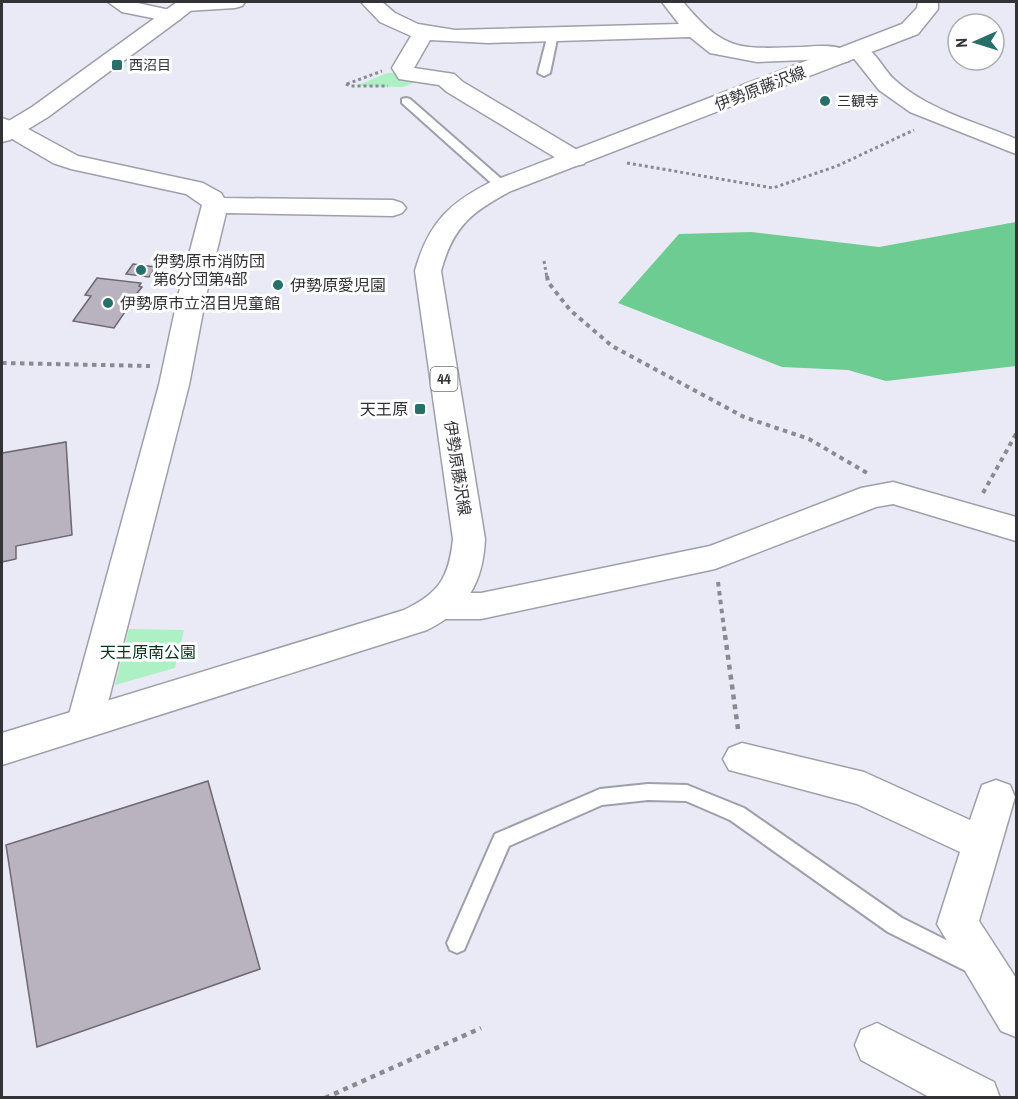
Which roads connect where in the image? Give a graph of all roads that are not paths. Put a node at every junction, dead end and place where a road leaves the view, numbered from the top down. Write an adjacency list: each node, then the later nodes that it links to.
1 (118, 2): 6 (street)
2 (235, 2): 6 (street)
3 (370, 2): 8 (street)
4 (672, 2): 7 (street)
5 (928, 2): 10 (street, 伊勢原藤沢線 / 44)
6 (182, 8): 13 (street)
7 (695, 30): 9 (street); 10 (street)
8 (424, 33): 9 (street); 15 (street)
9 (553, 34): 11 (lane)
10 (850, 53): 14 (street); 15 (street, 伊勢原藤沢線 / 44)
11 (544, 73)
12 (406, 101): 16 (lane)
13 (5, 130): 17 (street)
14 (1017, 147)
15 (580, 158): 16 (street, 伊勢原藤沢線 / 44)
16 (502, 186): 20 (street, 伊勢原藤沢線 / 44)
17 (215, 205): 18 (street); 21 (street)
18 (393, 207)
19 (1017, 529): 20 (street)
20 (441, 606): 21 (street, 伊勢原藤沢線 / 44)
21 (85, 722): 22 (street, 伊勢原藤沢線 / 44)
22 (2, 749)
23 (742, 759): 25 (street)
24 (996, 797): 25 (street)
25 (982, 844): 27 (street)
26 (457, 943): 27 (lane)
27 (987, 970): 28 (street)
28 (1017, 1016)
29 (877, 1045): 30 (street)
30 (978, 1098)

